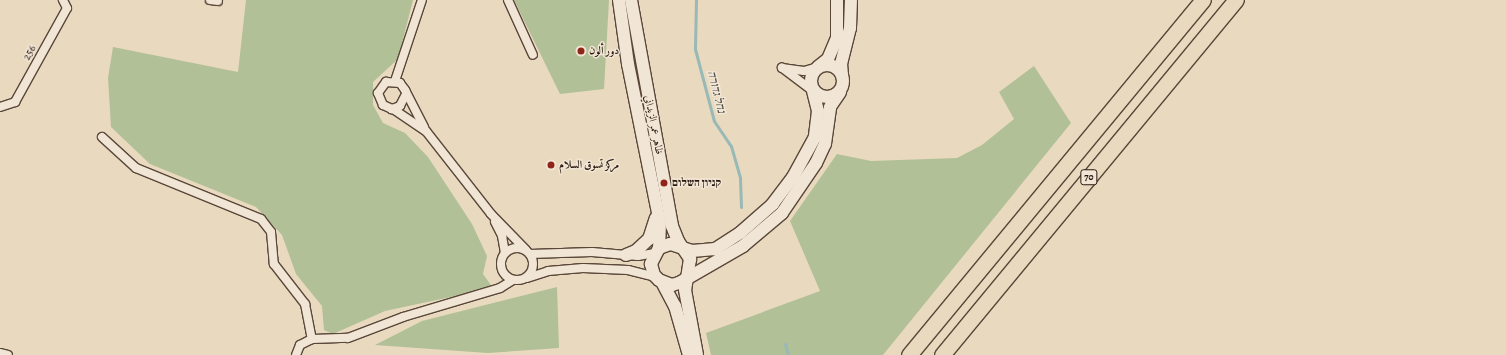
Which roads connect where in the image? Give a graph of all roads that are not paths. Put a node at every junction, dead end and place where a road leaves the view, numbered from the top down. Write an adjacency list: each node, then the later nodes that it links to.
1 (63, 0): 17 (street, 256)
2 (422, 0): 13 (street)
3 (508, 0): 10 (street)
4 (619, 0): 21 (main road, ظاهر عمر الزيداني)
5 (631, 0): 23 (main road, ظاهر عمر الزيداني)
6 (837, 0): 11 (main road)
7 (851, 0): 12 (main road)
8 (1203, 0): 38 (highway, 70)
9 (1236, 0): 39 (highway, 70)
10 (533, 55)
11 (818, 67): 12 (main road); 14 (main road); 14 (street)
12 (842, 75): 15 (main road)
13 (396, 81): 16 (street); 18 (street)
14 (813, 92): 15 (main road); 23 (main road)
15 (840, 92): 28 (main road)
16 (406, 94): 18 (street); 19 (street)
17 (0, 107)
18 (393, 109): 19 (street)
19 (426, 131): 22 (street)
20 (102, 137): 32 (street)
21 (658, 210): 24 (main road, ظاهر عمر الزيداني); 27 (main road)
22 (491, 214): 25 (street); 26 (street)
23 (683, 248): 24 (main road); 28 (main road)
24 (657, 250): 27 (street); 30 (main road)
25 (528, 252): 26 (street); 27 (street); 29 (street)
26 (505, 253): 31 (street)
27 (626, 255)
28 (688, 276): 30 (main road); 37 (main road)
29 (527, 278): 30 (street); 31 (street)
30 (659, 279): 36 (main road)
31 (513, 280): 32 (street)
32 (312, 339): 35 (street)
33 (0, 353): 34 (street)
34 (8, 355)
35 (296, 355)
36 (689, 355)
37 (697, 355)
38 (909, 355)
39 (942, 355)

